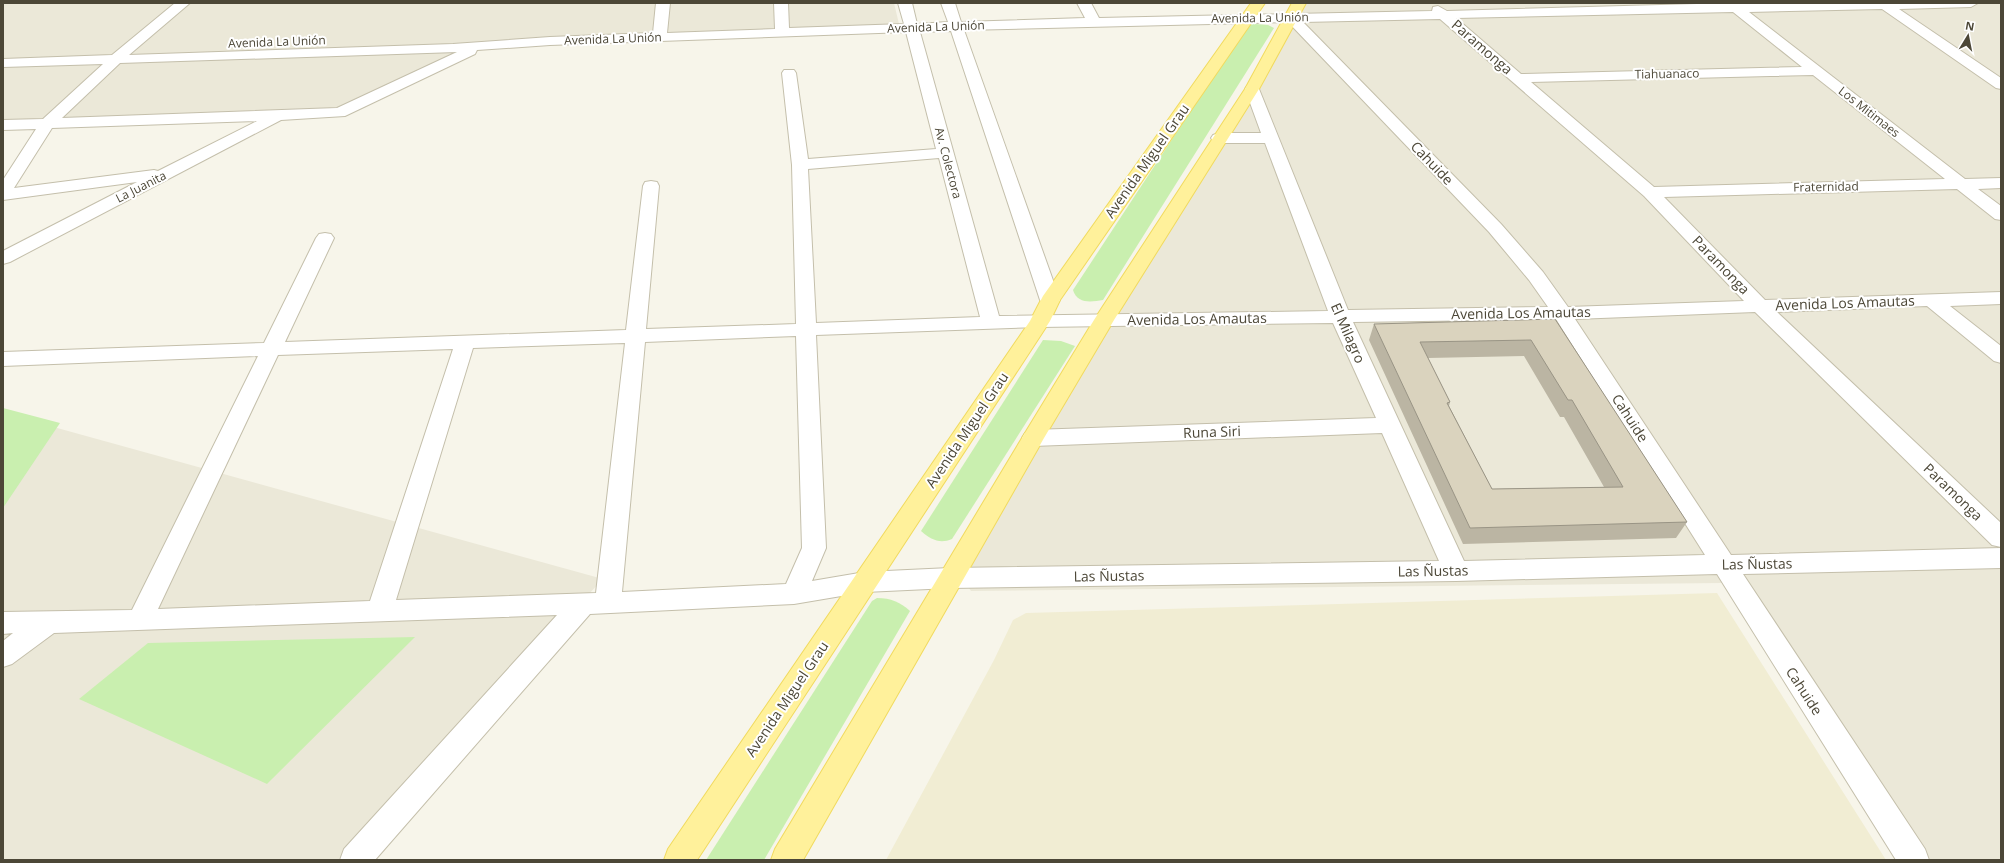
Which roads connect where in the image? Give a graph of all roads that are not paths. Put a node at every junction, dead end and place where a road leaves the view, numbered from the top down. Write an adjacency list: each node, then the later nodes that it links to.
1 (183, 3): 23 (street)
2 (663, 3): 20 (street)
3 (781, 3): 19 (street)
4 (905, 3): 18 (street, Av. Colectora)
5 (948, 3): 17 (street)
6 (1084, 3): 16 (street)
7 (1463, 3): 9 (street, Avenida La Unión)
8 (1971, 3): 10 (street, Avenida La Unión)
9 (1430, 4): 14 (street, Avenida La Unión); 15 (street, Paramonga)
10 (1882, 4): 11 (street, Avenida La Unión); 30 (street)
11 (1738, 6): 13 (street, Avenida La Unión); 27 (street, Los Mitimaes)
12 (1259, 7): 14 (street, Avenida La Unión); 16 (street, Avenida La Unión); 50 (main road, Avenida Miguel Grau)
13 (1601, 7): 15 (street, Avenida La Unión)
14 (1293, 8): 15 (street, Avenida La Unión); 31 (main road); 53 (street, Cahuide)
15 (1443, 14): 29 (street, Paramonga)
16 (1094, 22): 17 (street, Avenida La Unión)
17 (956, 26): 18 (street, Avenida La Unión); 50 (street)
18 (911, 28): 19 (street, Avenida La Unión); 38 (street, Av. Colectora)
19 (782, 33): 20 (street, Avenida La Unión)
20 (660, 37): 21 (street, Avenida La Unión)
21 (550, 41): 22 (street, Avenida La Unión); 23 (street, Avenida La Unión)
22 (480, 46): 25 (street, Avenida La Unión); 32 (street)
23 (128, 48): 24 (street, Avenida La Unión); 25 (street)
24 (3, 51)
25 (116, 59): 26 (street, Avenida La Unión); 34 (street)
26 (3, 63)
27 (1816, 71): 29 (street, Tiahuanaco); 42 (street, Los Mitimaes)
28 (789, 73): 39 (street)
29 (1517, 78): 44 (street, Paramonga)
30 (2001, 85)
31 (1252, 90): 36 (main road); 37 (street, El Milagro)
32 (280, 115): 34 (street); 40 (street, La Juanita)
33 (3, 126): 34 (street)
34 (44, 128): 35 (street); 45 (street)
35 (3, 137)
36 (1219, 138): 37 (street); 55 (main road)
37 (1271, 138): 54 (street, El Milagro)
38 (945, 153): 39 (street); 57 (street, Av. Colectora)
39 (800, 165): 58 (street)
40 (170, 172): 45 (street); 48 (street, La Juanita)
41 (2001, 183): 42 (street, Fraternidad)
42 (1960, 184): 44 (street, Fraternidad); 46 (street, Los Mitimaes)
43 (651, 186): 59 (street)
44 (1650, 192): 52 (street, Paramonga)
45 (3, 194)
46 (2001, 215)
47 (325, 238): 61 (street)
48 (3, 258)
49 (2001, 298): 51 (street, Avenida Los Amautas)
50 (1050, 300): 56 (main road, Avenida Miguel Grau)
51 (1931, 300): 52 (street, Avenida Los Amautas); 62 (street)
52 (1760, 306): 53 (street, Avenida Los Amautas); 66 (street, Paramonga)
53 (1562, 313): 54 (street, Avenida Los Amautas); 67 (street, Cahuide)
54 (1340, 316): 55 (street, Avenida Los Amautas); 64 (street, El Milagro)
55 (1104, 320): 56 (street, Avenida Los Amautas); 65 (main road)
56 (1040, 321): 57 (street, Avenida Los Amautas); 70 (main road, Avenida Miguel Grau)
57 (991, 323): 58 (street, Avenida Los Amautas)
58 (807, 330): 59 (street, Avenida Los Amautas); 71 (street)
59 (636, 336): 60 (street, Avenida Los Amautas); 72 (street)
60 (465, 342): 61 (street, Avenida Los Amautas); 73 (street)
61 (272, 349): 63 (street, Avenida Los Amautas); 74 (street)
62 (2001, 356)
63 (3, 359)
64 (1390, 425): 65 (street, Runa Siri); 68 (street, El Milagro)
65 (1033, 438): 69 (main road)
66 (1999, 555): 67 (street, Las Ñustas)
67 (1723, 564): 68 (street, Las Ñustas); 81 (street, Cahuide)
68 (1456, 571): 69 (street, Las Ñustas)
69 (950, 578): 70 (street, Las Ñustas); 80 (main road)
70 (865, 582): 71 (street, Las Ñustas); 79 (main road, Avenida Miguel Grau)
71 (794, 594): 72 (street, Las Ñustas)
72 (595, 603): 73 (street, Las Ñustas); 78 (street)
73 (380, 611): 74 (street, Las Ñustas)
74 (140, 620): 76 (street, Las Ñustas)
75 (3, 623): 76 (street, Las Ñustas)
76 (47, 623): 77 (street)
77 (3, 656)
78 (355, 860)
79 (679, 860)
80 (786, 860)
81 (1914, 860)

